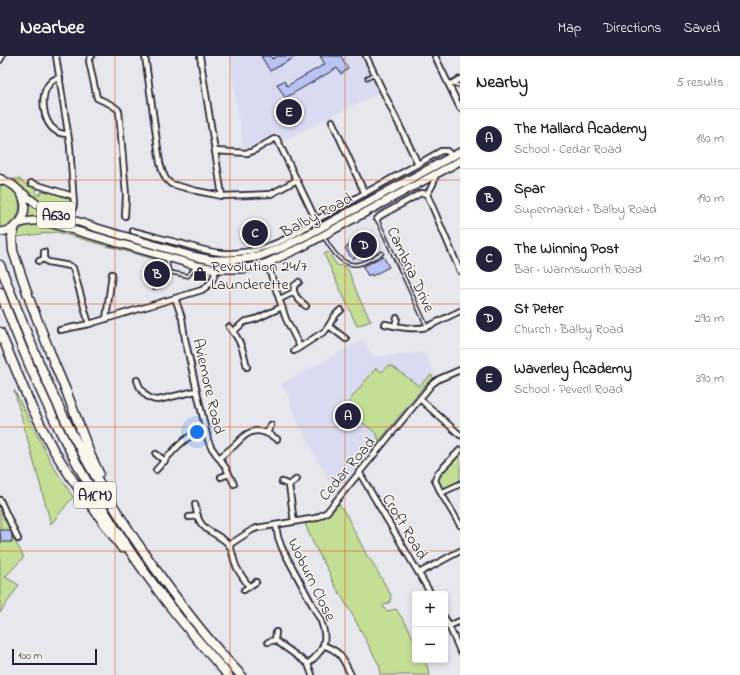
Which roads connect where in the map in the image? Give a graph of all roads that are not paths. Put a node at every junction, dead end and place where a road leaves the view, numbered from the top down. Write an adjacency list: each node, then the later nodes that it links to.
1 (2, 56): 8 (street)
2 (56, 56): 10 (street)
3 (92, 56): 34 (street)
4 (146, 56): 33 (street)
5 (200, 56): 18 (street)
6 (366, 56): 9 (street)
7 (435, 56): 13 (street)
8 (0, 60)
9 (375, 74): 11 (lane); 22 (street)
10 (60, 78): 17 (street); 17 (street)
11 (367, 78)
12 (460, 79): 13 (street)
13 (450, 84): 14 (lane); 15 (street)
14 (460, 86)
15 (460, 108)
16 (332, 122): 30 (street)
17 (68, 134): 32 (street)
18 (215, 151): 25 (street); 33 (street)
19 (460, 152): 20 (main road, Balby Road / A630)
20 (452, 156): 22 (street); 35 (main road, Balby Road / A630)
21 (460, 161): 23 (main road, Balby Road / A630)
22 (418, 164): 30 (street)
23 (435, 175): 31 (street); 41 (main road, Balby Road / A630)
24 (1, 180): 28 (main road, Balby Road)
25 (297, 180): 33 (street); 37 (street)
26 (31, 184): 27 (street)
27 (40, 186): 29 (street); 32 (street)
28 (20, 191): 35 (main road, Balby Road / A630); 38 (main road)
29 (38, 192)
30 (365, 194): 37 (street)
31 (427, 194): 36 (street); 49 (street)
32 (73, 196): 35 (street)
33 (222, 196)
34 (125, 216)
35 (70, 219)
36 (377, 219): 67 (lane, Cambria Drive)
37 (316, 220): 39 (street)
38 (16, 225): 40 (main road, Balby Road); 44 (main road, Balby Road / A630); 108 (highway)
39 (133, 231)
40 (0, 232)
41 (322, 236): 43 (lane); 45 (main road, Balby Road / A630)
42 (44, 252): 62 (street)
43 (382, 253)
44 (167, 258): 47 (main road, Balby Road / A630); 47 (lane)
45 (267, 263): 48 (main road, Balby Road / A630); 55 (street)
46 (0, 265): 108 (highway, A1(M))
47 (196, 266): 48 (main road, Balby Road / A630)
48 (216, 269): 54 (street)
49 (460, 271)
50 (112, 274): 61 (street)
51 (299, 282): 53 (street)
52 (0, 292): 110 (highway, A1(M))
53 (294, 292): 55 (street); 57 (street)
54 (175, 298): 61 (street); 77 (street, Aviemore Road)
55 (280, 299): 56 (street)
56 (282, 306): 70 (street); 72 (street)
57 (306, 306)
58 (341, 310): 64 (street)
59 (460, 311): 67 (street)
60 (397, 318): 65 (street)
61 (106, 319): 62 (street)
62 (89, 324): 68 (street)
63 (385, 324): 65 (street)
64 (329, 326): 71 (street); 72 (street)
65 (395, 326): 67 (street)
66 (229, 327): 70 (street)
67 (427, 327)
68 (60, 330)
69 (0, 332): 110 (highway)
70 (233, 332): 74 (street)
71 (346, 339)
72 (300, 347): 73 (street)
73 (294, 351)
74 (247, 367)
75 (460, 370): 78 (street, Cedar Road)
76 (137, 380): 77 (street)
77 (196, 391): 80 (street, Aviemore Road)
78 (420, 399): 82 (street); 89 (street, Cedar Road)
79 (271, 425): 81 (street)
80 (205, 429): 86 (street, Aviemore Road); 87 (street)
81 (267, 434): 83 (street); 86 (street)
82 (460, 435)
83 (277, 439)
84 (460, 450): 97 (street)
85 (156, 454): 87 (street)
86 (219, 458): 90 (street, Aviemore Road)
87 (165, 461): 88 (street)
88 (156, 470)
89 (359, 472): 102 (street, Cedar Road); 109 (street, Croft Road)
90 (229, 474): 91 (street); 94 (street, Aviemore Road)
91 (221, 477)
92 (297, 479): 96 (street)
93 (282, 482): 96 (street)
94 (234, 484)
95 (460, 484): 97 (street)
96 (289, 485): 102 (street)
97 (440, 493): 103 (street)
98 (0, 500): 105 (street)
99 (195, 504): 100 (street)
100 (198, 516): 101 (street); 106 (street)
101 (190, 517)
102 (294, 522): 104 (street, Cedar Road)
103 (460, 524)
104 (276, 525): 106 (street, Cedar Road); 120 (street, Woburn Close)
105 (18, 539)
106 (229, 545): 112 (street)
107 (460, 551): 109 (street)
108 (155, 569): 124 (highway, A1(M))
109 (419, 573): 114 (street, Croft Road)
110 (149, 579): 123 (highway, A1(M))
111 (256, 582): 112 (street)
112 (249, 587): 113 (street)
113 (244, 590)
114 (429, 591)
115 (460, 621): 116 (street)
116 (449, 626): 121 (street)
117 (276, 632): 118 (street)
118 (275, 640): 119 (street); 122 (street)
119 (268, 642)
120 (324, 645): 122 (street, Woburn Close); 126 (street, Woburn Close)
121 (460, 651)
122 (308, 664): 125 (street)
123 (228, 675)
124 (241, 675)
125 (312, 675)
126 (351, 675)

